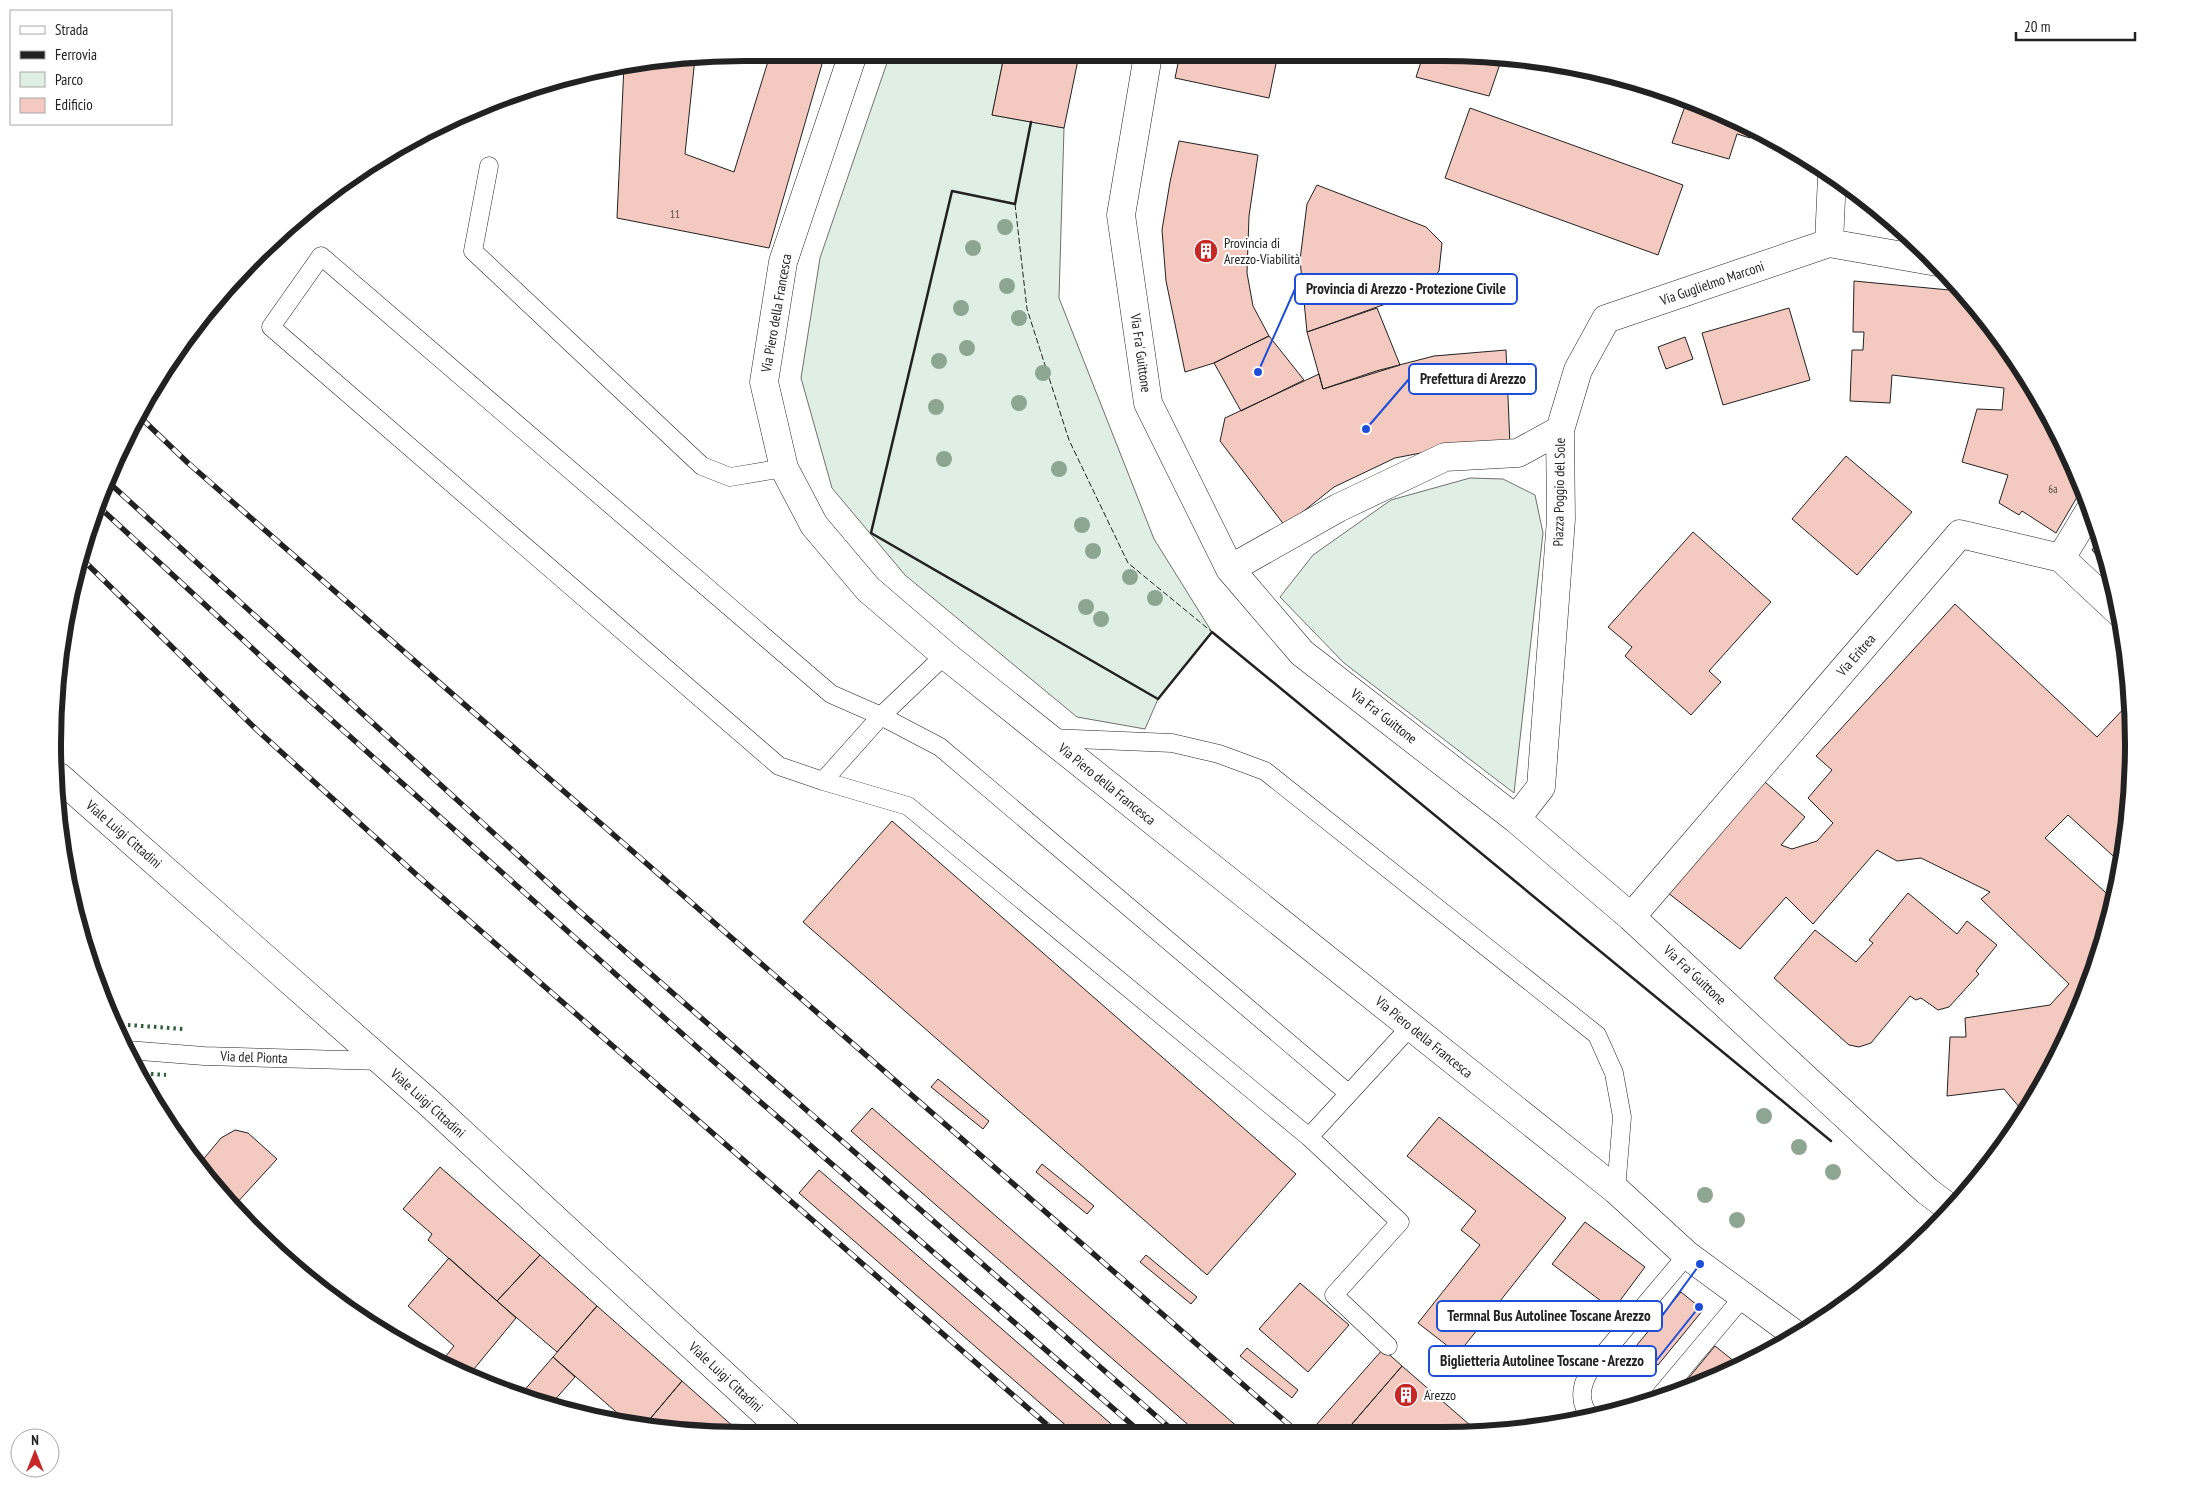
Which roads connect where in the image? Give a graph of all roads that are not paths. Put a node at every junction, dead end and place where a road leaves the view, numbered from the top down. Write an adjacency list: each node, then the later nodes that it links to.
1 (851, 61): 8 (street, Via Piero della Francesca)
2 (1147, 61): 11 (street, Via Fra' Guittone)
3 (489, 166): 8 (lane)
4 (1832, 183): 5 (street)
5 (1829, 243): 6 (street, Via Guglielmo Marconi); 7 (street, Via Guglielmo Marconi)
6 (1923, 260)
7 (1560, 430): 11 (street, Piazza Poggio del Sole); 18 (street, Piazza Poggio del Sole)
8 (784, 468): 13 (street, Via Piero della Francesca)
9 (2086, 517): 10 (street)
10 (2061, 558): 12 (street, Via Eritrea); 19 (street, Via Eritrea)
11 (1230, 569): 18 (street, Via Fra' Guittone)
12 (2110, 604)
13 (945, 655): 14 (lane); 15 (street, Via Piero della Francesca)
14 (881, 716): 17 (lane); 17 (lane); 23 (lane)
15 (1050, 738): 20 (street, Via Piero della Francesca); 25 (lane)
16 (63, 779): 22 (street, Viale Luigi Cittadini)
17 (824, 781): 24 (lane)
18 (1516, 819): 19 (street, Via Fra' Guittone)
19 (1631, 917): 26 (street, Via Fra' Guittone)
20 (1410, 1026): 23 (lane); 25 (street, Via Piero della Francesca)
21 (134, 1051): 22 (lane, Via del Pionta)
22 (382, 1061): 33 (street, Viale Luigi Cittadini)
23 (1348, 1093): 24 (lane)
24 (1309, 1137): 30 (lane)
25 (1616, 1190): 27 (street, Via Piero della Francesca)
26 (1945, 1205)
27 (1687, 1254): 28 (street, Via Piero della Francesca); 32 (lane)
28 (1743, 1297): 29 (street, Via Piero della Francesca); 31 (lane)
29 (1790, 1331)
30 (1388, 1346)
31 (1665, 1389)
32 (1587, 1411)
33 (780, 1427)

